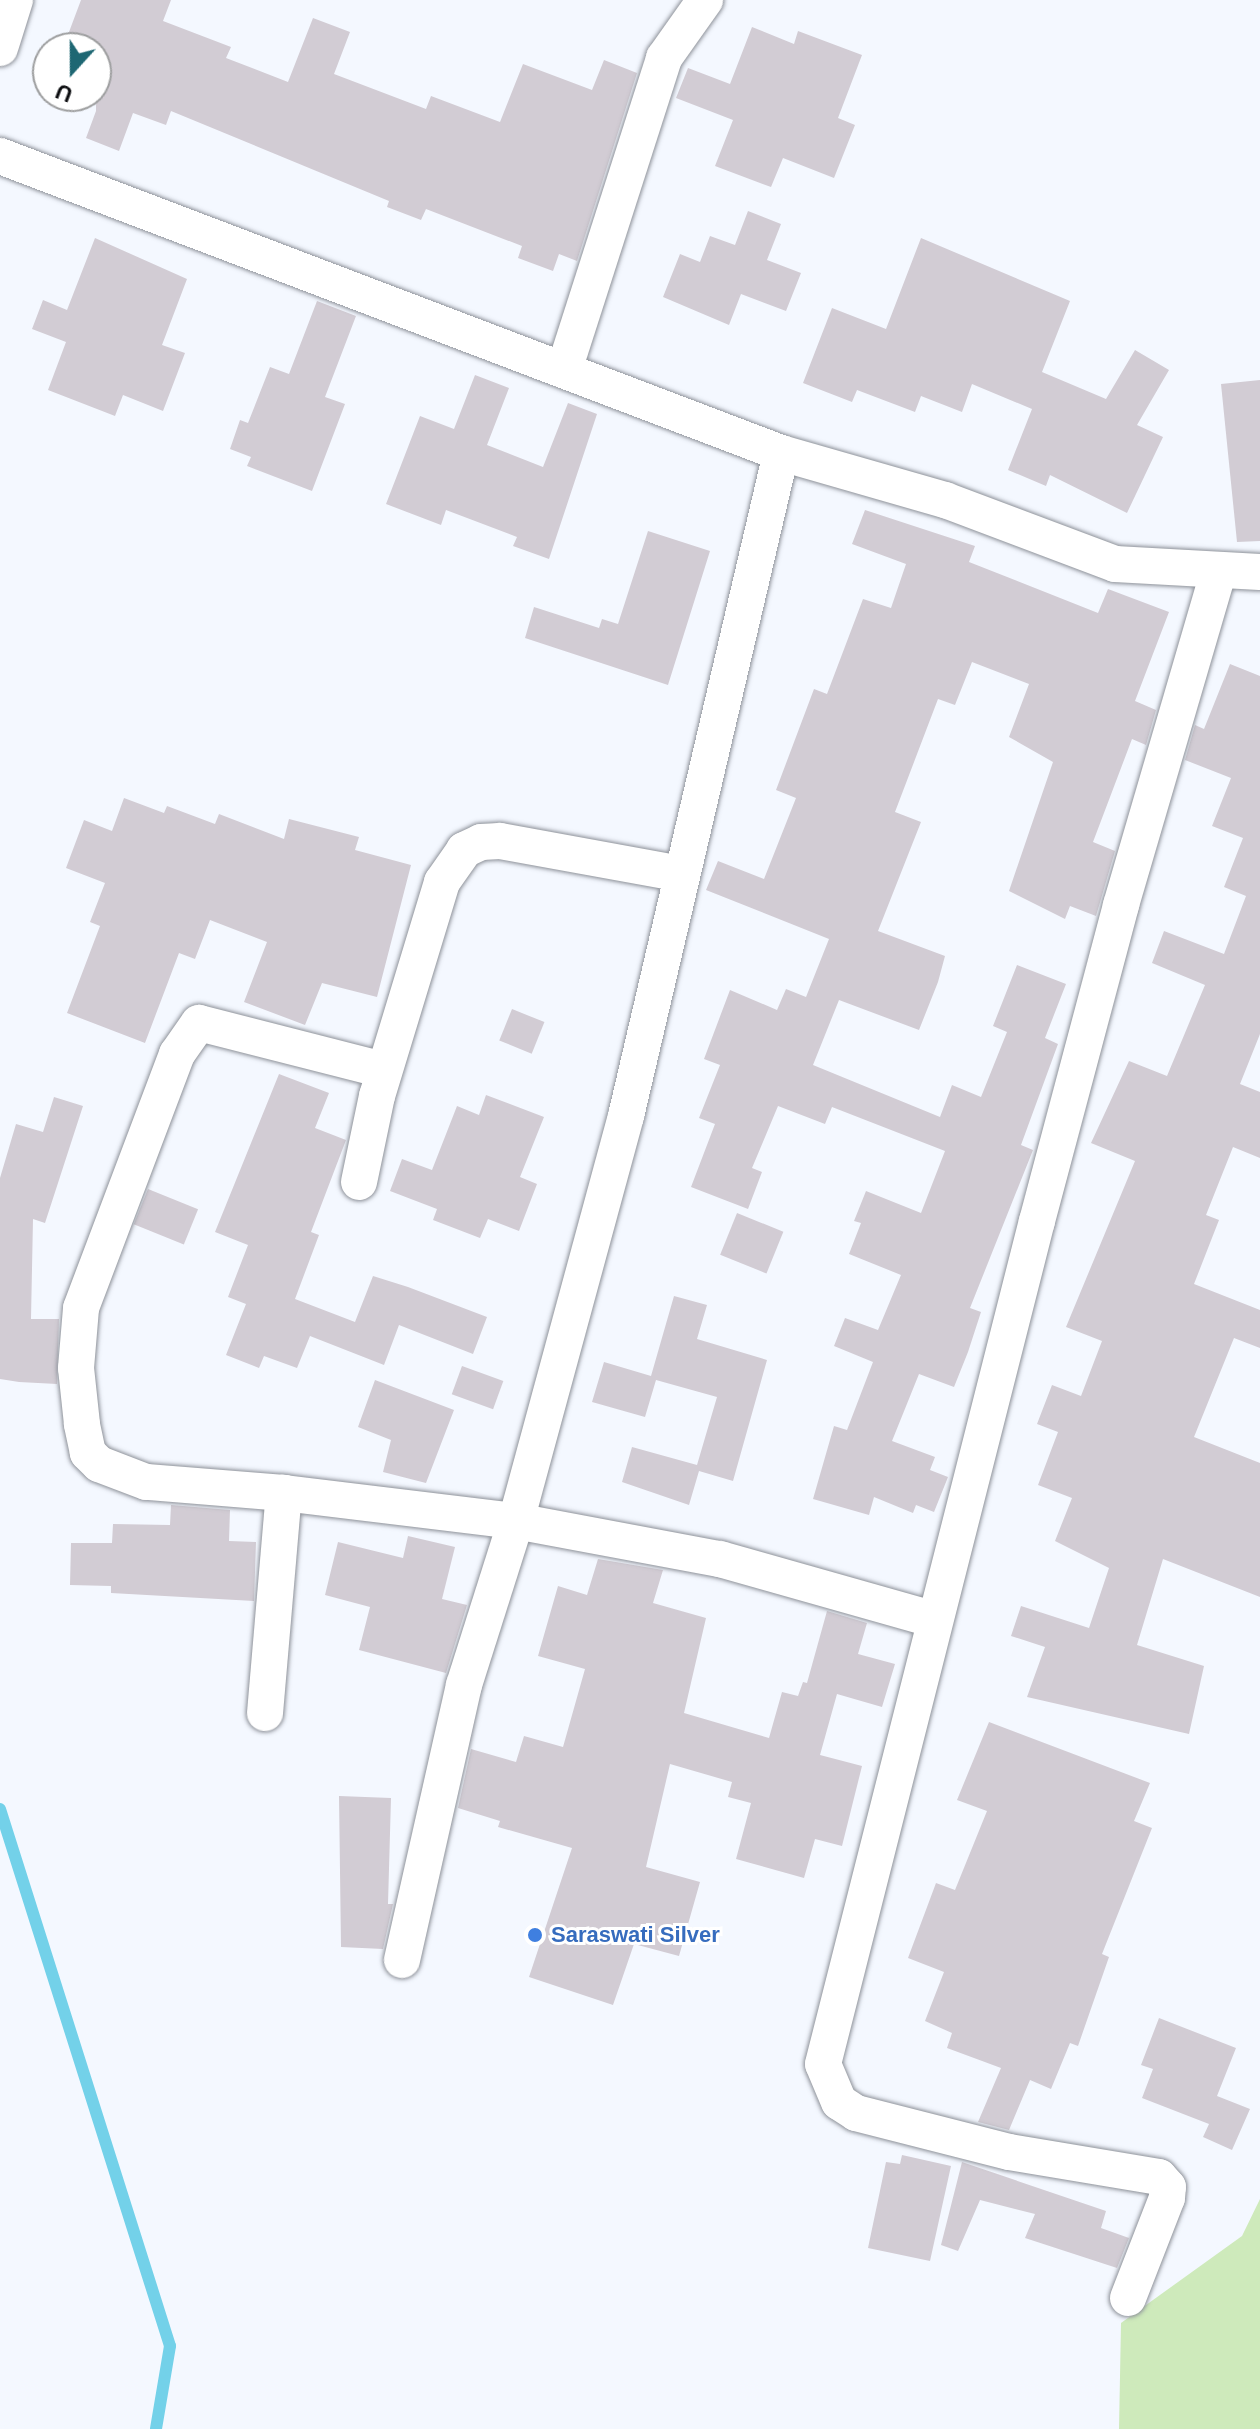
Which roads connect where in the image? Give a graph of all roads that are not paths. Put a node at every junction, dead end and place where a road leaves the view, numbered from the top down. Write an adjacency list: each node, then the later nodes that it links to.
1 (15, 0): 3 (street)
2 (705, 0): 5 (street)
3 (0, 48)
4 (0, 156): 5 (street)
5 (564, 370): 6 (street)
6 (781, 453): 8 (street); 9 (street)
7 (1260, 572): 8 (street)
8 (1218, 573): 14 (street)
9 (681, 874): 10 (street); 13 (street)
10 (384, 1070): 11 (street); 12 (street)
11 (359, 1182)
12 (284, 1493): 13 (street); 15 (street)
13 (516, 1521): 14 (street); 16 (street)
14 (935, 1620): 17 (street)
15 (265, 1713)
16 (402, 1960)
17 (1128, 2298)

